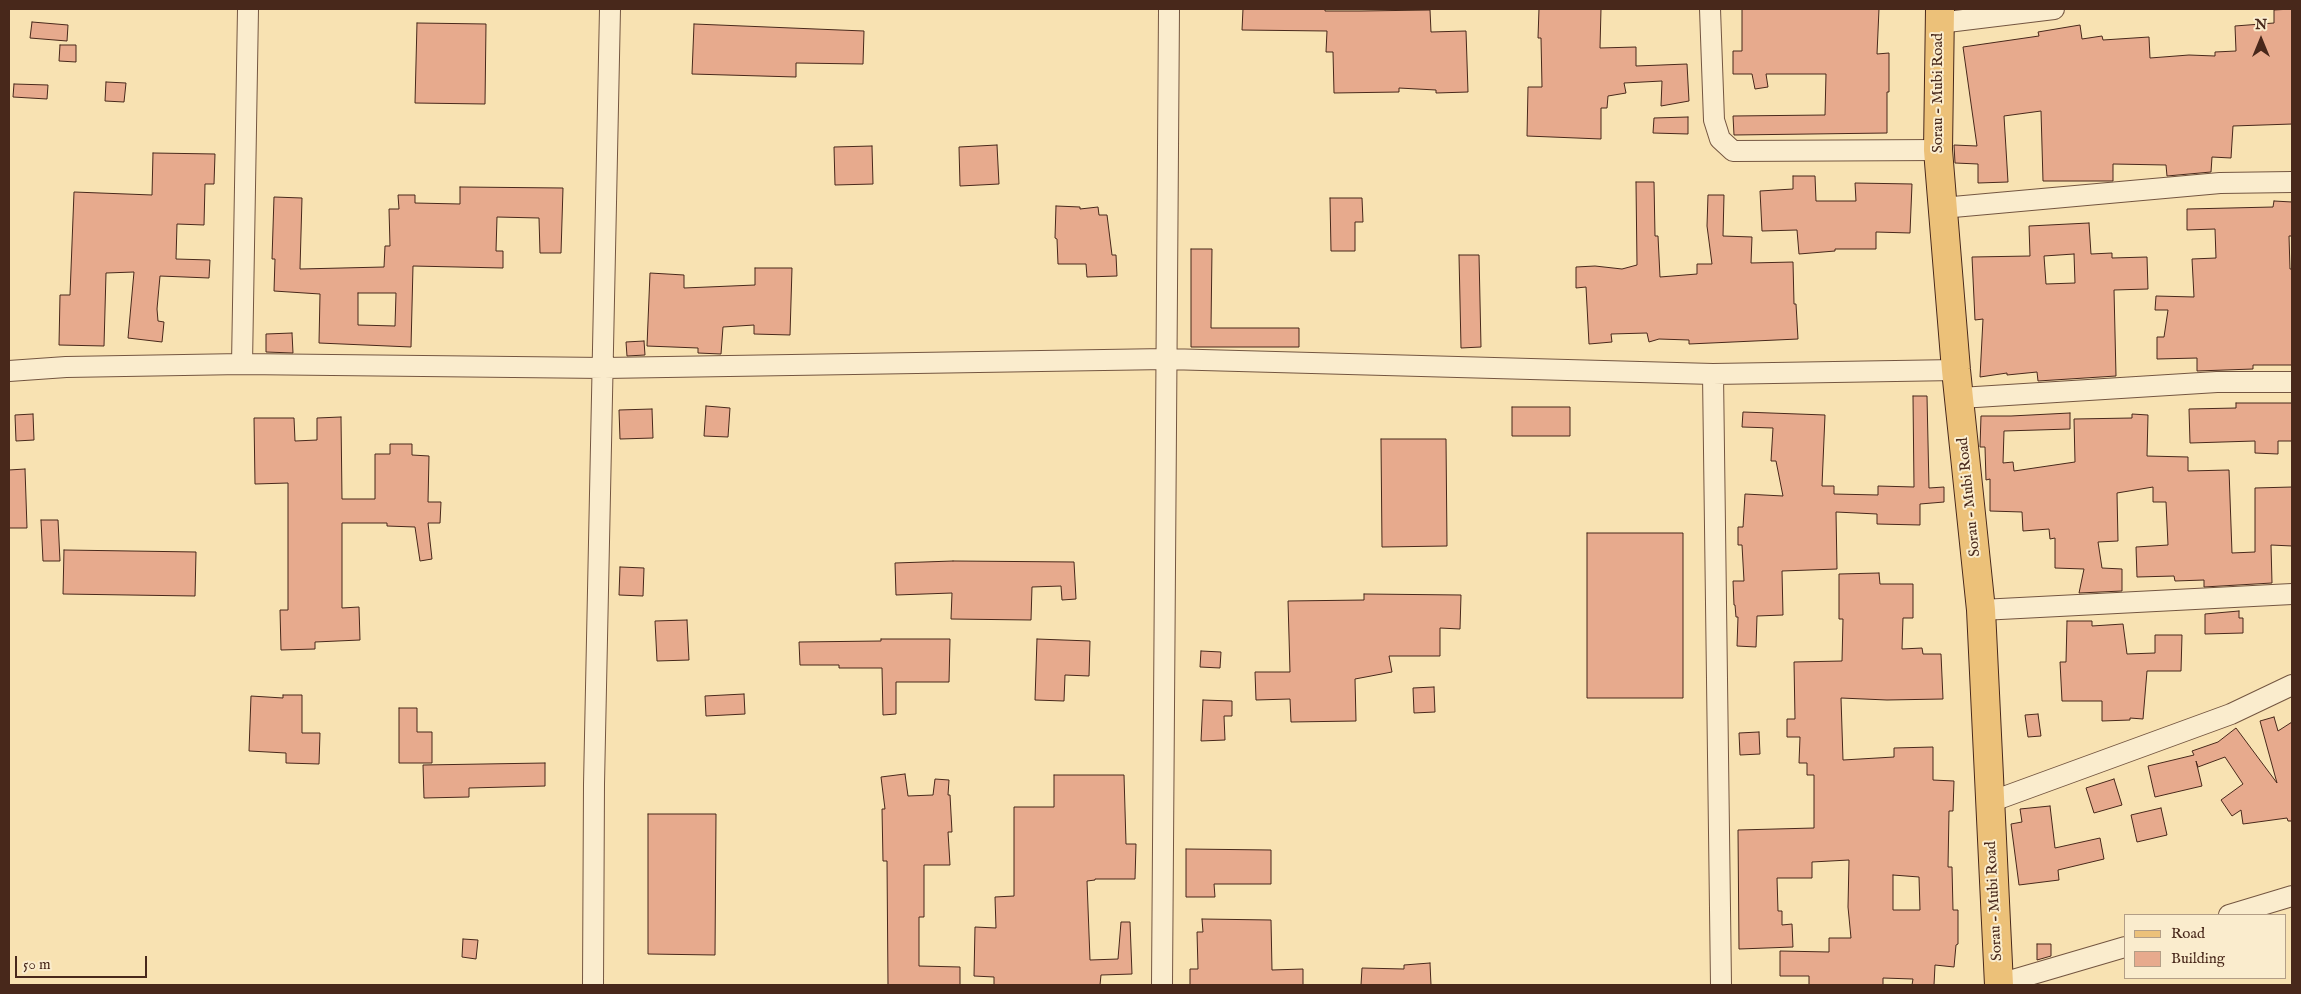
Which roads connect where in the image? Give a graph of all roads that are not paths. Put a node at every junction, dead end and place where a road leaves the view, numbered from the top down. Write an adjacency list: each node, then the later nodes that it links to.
1 (248, 9): 11 (street)
2 (610, 9): 12 (street)
3 (1169, 9): 10 (street)
4 (1710, 9): 7 (street)
5 (2054, 9): 6 (street)
6 (1940, 16): 7 (main road, Sorau - Mubi Road)
7 (1938, 150): 9 (main road, Sorau - Mubi Road)
8 (2292, 182): 9 (street)
9 (1942, 208): 13 (main road, Sorau - Mubi Road)
10 (1166, 359): 12 (street); 15 (street); 26 (street)
11 (242, 364): 12 (street); 14 (street)
12 (604, 368): 25 (street)
13 (1956, 370): 15 (street); 17 (main road, Sorau - Mubi Road)
14 (9, 371)
15 (1713, 374): 27 (street)
16 (2292, 382): 17 (street)
17 (1960, 398): 19 (main road, Sorau - Mubi Road)
18 (2292, 594): 19 (street)
19 (1981, 610): 21 (main road, Sorau - Mubi Road)
20 (2292, 685): 21 (street)
21 (1990, 802): 28 (main road, Sorau - Mubi Road)
22 (2292, 896): 23 (street)
23 (2232, 914)
24 (2124, 947): 28 (street)
25 (593, 985)
26 (1162, 985)
27 (1721, 985)
28 (1999, 985)

